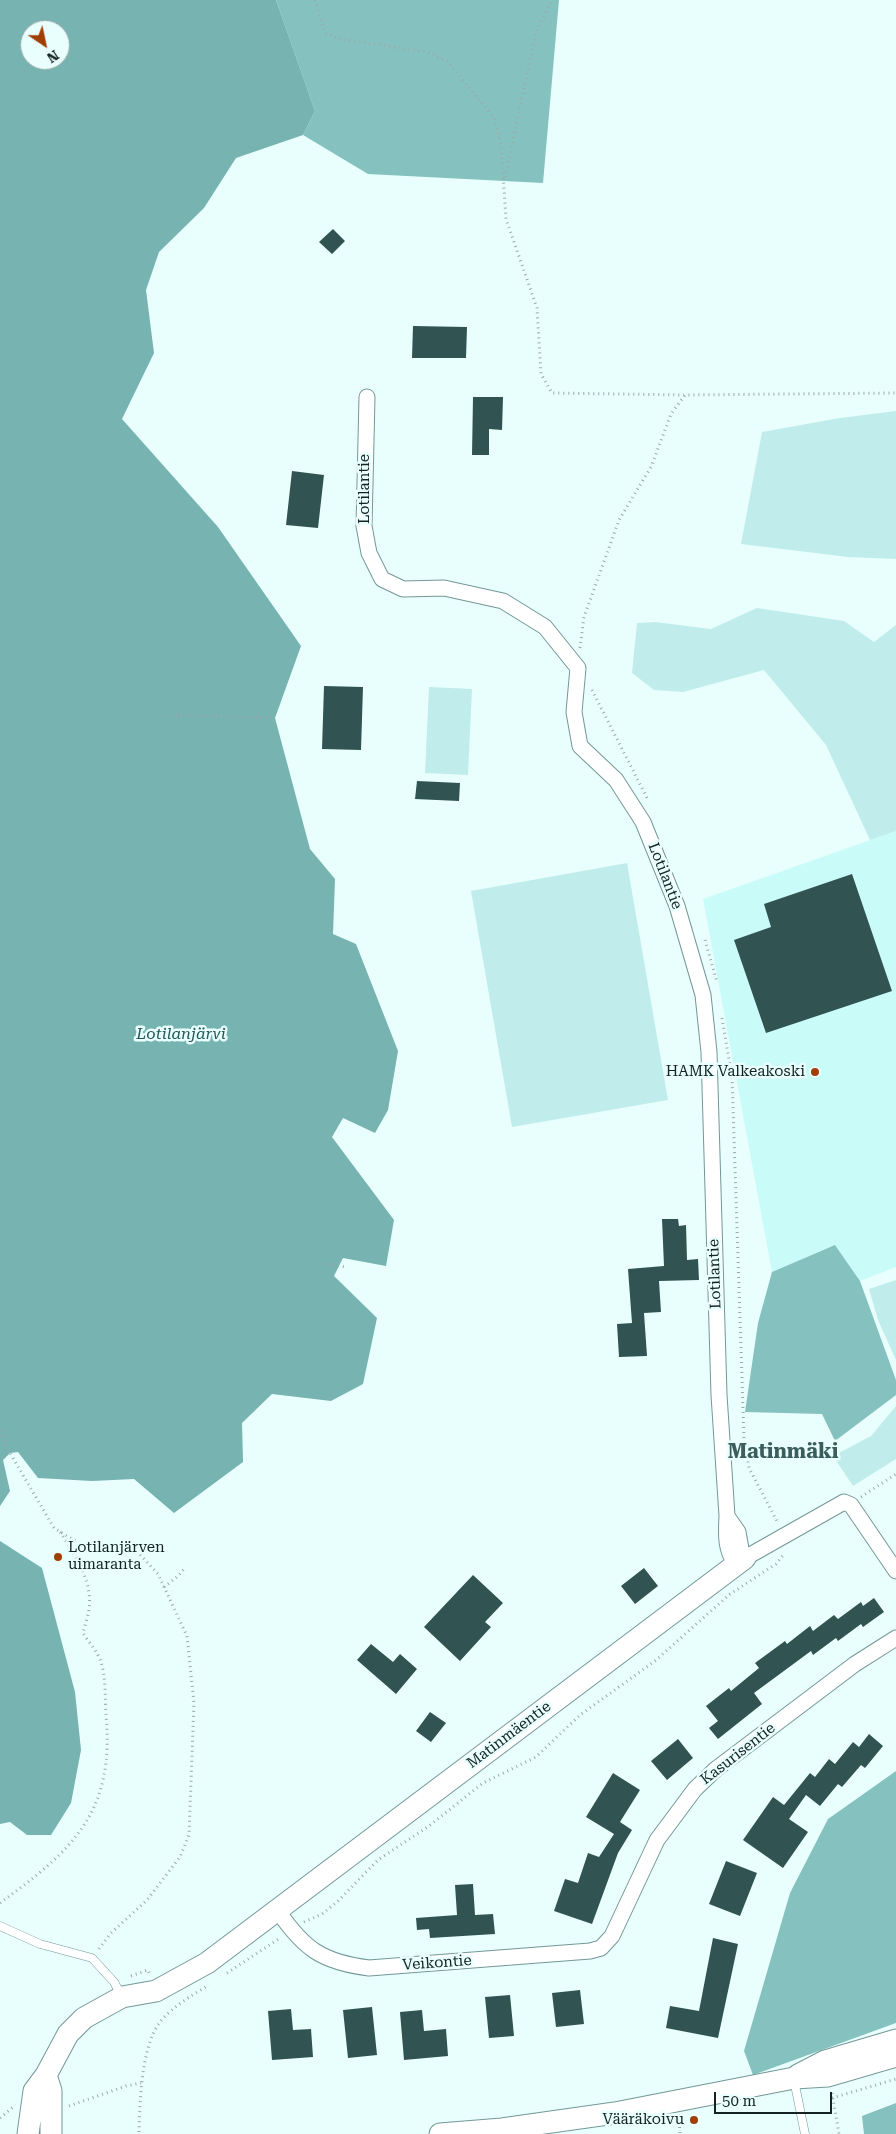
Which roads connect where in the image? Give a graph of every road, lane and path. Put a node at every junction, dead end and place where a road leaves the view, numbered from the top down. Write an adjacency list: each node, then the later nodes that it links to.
1 (315, 0): 3 (path)
2 (552, 0): 3 (path)
3 (504, 183): 5 (path)
4 (896, 393): 5 (path)
5 (685, 396): 7 (path)
6 (367, 397): 7 (street, Lotilantie)
7 (578, 668): 10 (path); 21 (street, Lotilantie)
8 (166, 715): 9 (path)
9 (275, 718)
10 (652, 807)
11 (702, 933): 12 (path)
12 (717, 985)
13 (721, 1013): 20 (path)
14 (328, 1264): 15 (path)
15 (346, 1267)
16 (0, 1431): 19 (path)
17 (896, 1474): 18 (path)
18 (848, 1503): 20 (street, Matinmäentie); 23 (street)
19 (60, 1531): 24 (path); 26 (path)
20 (786, 1535): 21 (street, Matinmäentie); 29 (path)
21 (741, 1561): 27 (street, Matinmäentie)
22 (185, 1568): 24 (path)
23 (896, 1571)
24 (164, 1587): 31 (path)
25 (896, 1638): 30 (street, Kasurisentie)
26 (0, 1903)
27 (278, 1912): 29 (street, Veikontie); 34 (street, Matinmäentie)
28 (0, 1926): 31 (lane)
29 (291, 1930): 30 (street, Veikontie); 32 (path)
30 (612, 1936)
31 (92, 1958): 34 (lane)
32 (226, 1974)
33 (217, 1979): 42 (path)
34 (127, 1995): 37 (street, Matinmäentie)
35 (896, 2040): 39 (street)
36 (896, 2056): 38 (street)
37 (46, 2076): 43 (street, Matinmäentie); 44 (street)
38 (828, 2076): 39 (street); 41 (path)
39 (794, 2078): 45 (street); 46 (lane)
40 (896, 2079): 41 (path)
41 (832, 2098): 47 (path)
42 (139, 2132)
43 (28, 2134)
44 (51, 2134)
45 (440, 2134)
46 (805, 2134)
47 (839, 2134)

